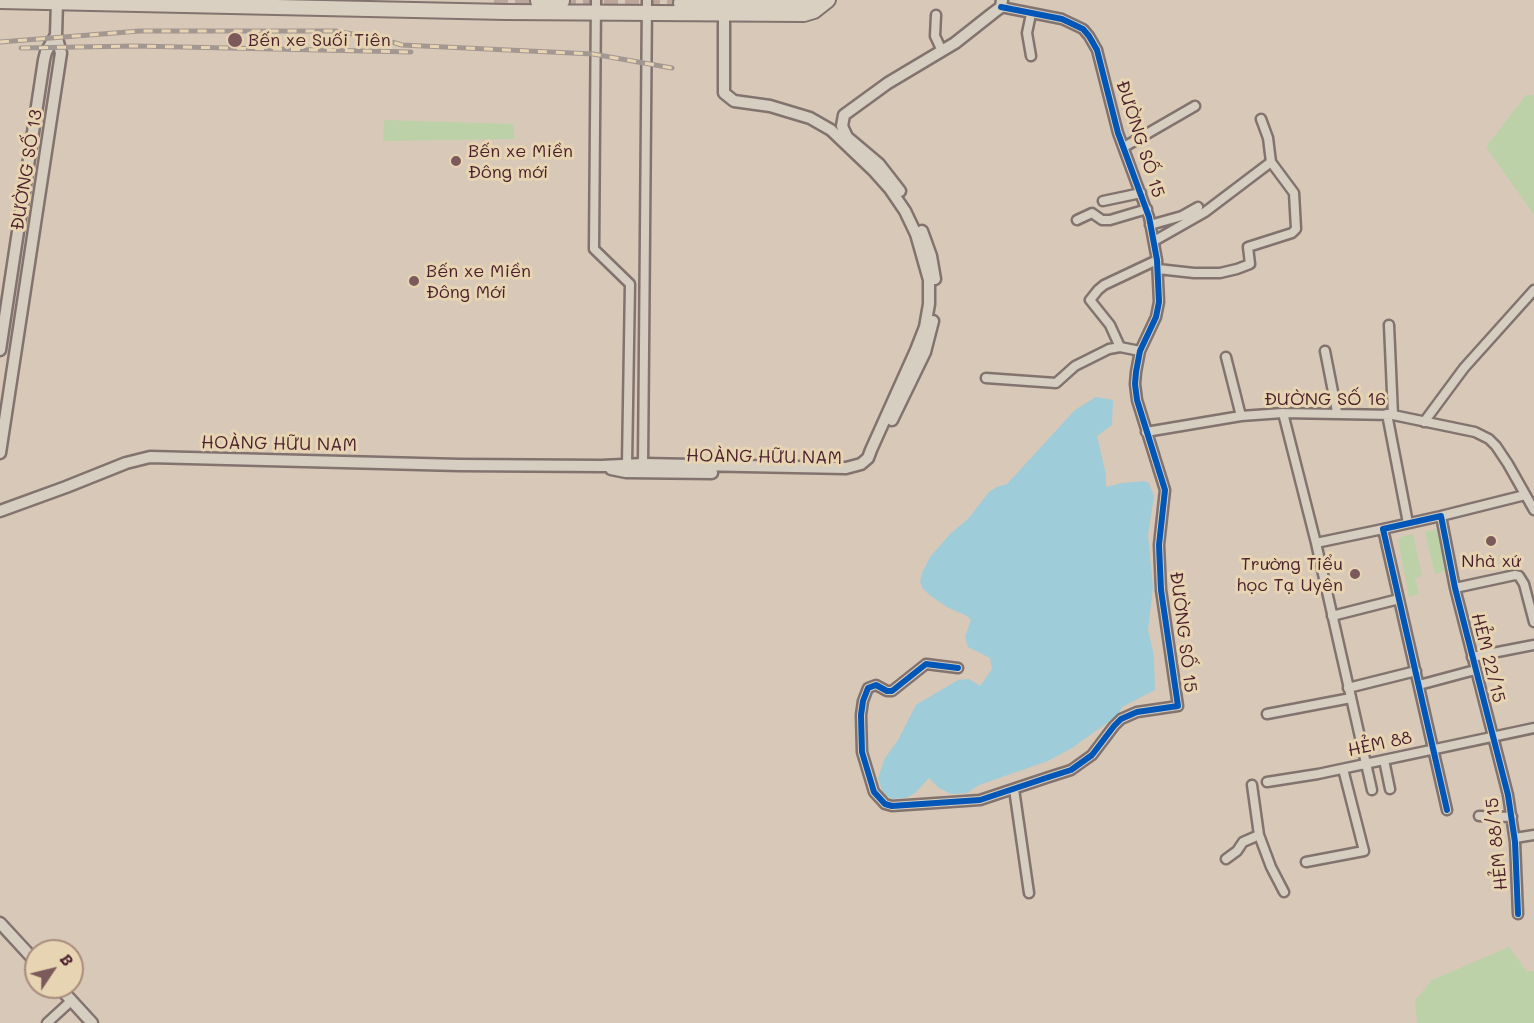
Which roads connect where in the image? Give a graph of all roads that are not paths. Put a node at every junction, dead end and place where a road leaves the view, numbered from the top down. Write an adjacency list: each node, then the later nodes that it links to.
1 (58, 1): 4 (highway); 8 (highway); 13 (main road, ĐƯỜNG SỐ 13)
2 (538, 1): 3 (highway)
3 (562, 1)
4 (0, 2)
5 (826, 2): 6 (highway); 10 (highway)
6 (681, 3)
7 (1002, 3): 11 (street, ĐƯỜNG SỐ 15); 14 (main road, HOÀNG HỮU NAM)
8 (595, 6): 9 (highway); 46 (street)
9 (647, 6): 10 (highway); 47 (street)
10 (724, 14): 47 (main road, HOÀNG HỮU NAM)
11 (1031, 14): 15 (street); 18 (street, ĐƯỜNG SỐ 15)
12 (936, 15): 14 (street)
13 (56, 35): 20 (main road, ĐƯỜNG SỐ 13); 21 (main road, ĐƯỜNG SỐ 13)
14 (942, 51): 48 (main road, HOÀNG HỮU NAM)
15 (1031, 56)
16 (1195, 106): 18 (street)
17 (1261, 119): 19 (street)
18 (1124, 147): 22 (street, ĐƯỜNG SỐ 15)
19 (1272, 162): 28 (street); 30 (street)
20 (24, 189): 21 (main road); 34 (main road, ĐƯỜNG SỐ 13)
21 (40, 191): 45 (main road, ĐƯỜNG SỐ 13)
22 (1141, 193): 23 (street); 25 (street, ĐƯỜNG SỐ 15)
23 (1103, 201)
24 (1198, 207): 27 (street)
25 (1147, 209): 26 (street); 27 (street, ĐƯỜNG SỐ 15)
26 (1077, 220)
27 (1150, 225): 28 (street, ĐƯỜNG SỐ 15)
28 (1154, 241): 29 (street, ĐƯỜNG SỐ 15)
29 (1157, 260): 30 (street, ĐƯỜNG SỐ 15); 33 (street)
30 (1158, 269): 35 (street, ĐƯỜNG SỐ 15)
31 (1534, 290): 43 (street)
32 (1389, 325): 41 (street)
33 (1120, 347): 35 (street); 38 (street)
34 (0, 350)
35 (1140, 351): 44 (street, ĐƯỜNG SỐ 15)
36 (1325, 351): 39 (street)
37 (1226, 357): 42 (street)
38 (986, 378)
39 (1336, 412): 40 (street, ĐƯỜNG SỐ 16); 41 (street, ĐƯỜNG SỐ 16)
40 (1283, 413): 42 (street, ĐƯỜNG SỐ 16); 55 (street)
41 (1390, 414): 43 (street, ĐƯỜNG SỐ 16); 53 (street)
42 (1241, 416): 44 (street, ĐƯỜNG SỐ 16)
43 (1424, 422): 49 (street, ĐƯỜNG SỐ 16)
44 (1146, 432): 77 (street, ĐƯỜNG SỐ 15)
45 (0, 453)
46 (627, 464): 47 (main road, HOÀNG HỮU NAM); 48 (main road, HOÀNG HỮU NAM)
47 (643, 464)
48 (602, 466): 51 (main road, HOÀNG HỮU NAM)
49 (1525, 495): 50 (street, ĐƯỜNG SỐ 16); 52 (street)
50 (1534, 510)
51 (0, 511)
52 (1441, 516): 53 (street); 56 (street, HẺM 22/15)
53 (1408, 523): 54 (street)
54 (1383, 529): 55 (street); 57 (street)
55 (1316, 543): 58 (street)
56 (1455, 588): 59 (street); 61 (street, HẺM 22/15)
57 (1399, 599): 58 (street); 64 (street)
58 (1332, 616): 66 (street)
59 (1534, 622)
60 (1534, 645): 61 (street)
61 (1472, 657): 63 (street, HẺM 22/15)
62 (958, 668): 77 (street, ĐƯỜNG SỐ 15)
63 (1475, 670): 65 (street); 70 (street, HẺM 22/15)
64 (1416, 672): 65 (street); 66 (street)
65 (1419, 685): 71 (street)
66 (1348, 688): 67 (street)
67 (1350, 698): 68 (street); 73 (street)
68 (1268, 714)
69 (1534, 728): 70 (street, HẺM 88)
70 (1493, 736): 71 (street, HẺM 88); 82 (street, HẺM 88/15)
71 (1434, 748): 72 (street, HẺM 88); 80 (street)
72 (1384, 760): 73 (street, HẺM 88); 78 (street)
73 (1365, 764): 74 (street, HẺM 88); 79 (street)
74 (1343, 768): 75 (street, HẺM 88); 87 (street)
75 (1267, 782)
76 (1252, 785): 83 (street)
77 (1014, 789): 89 (street)
78 (1390, 789)
79 (1372, 790)
80 (1447, 810)
81 (1479, 816): 82 (street)
82 (1512, 817): 85 (street, HẺM 88/15)
83 (1259, 835): 86 (street); 88 (street)
84 (1534, 835): 85 (street)
85 (1515, 838): 90 (street, HẺM 88/15)
86 (1226, 859)
87 (1306, 862)
88 (1284, 892)
89 (1029, 894)
90 (1518, 914)
91 (0, 923): 92 (main road)
92 (24, 949)
93 (72, 1001): 94 (street); 95 (main road)
94 (47, 1023)
95 (92, 1023)

